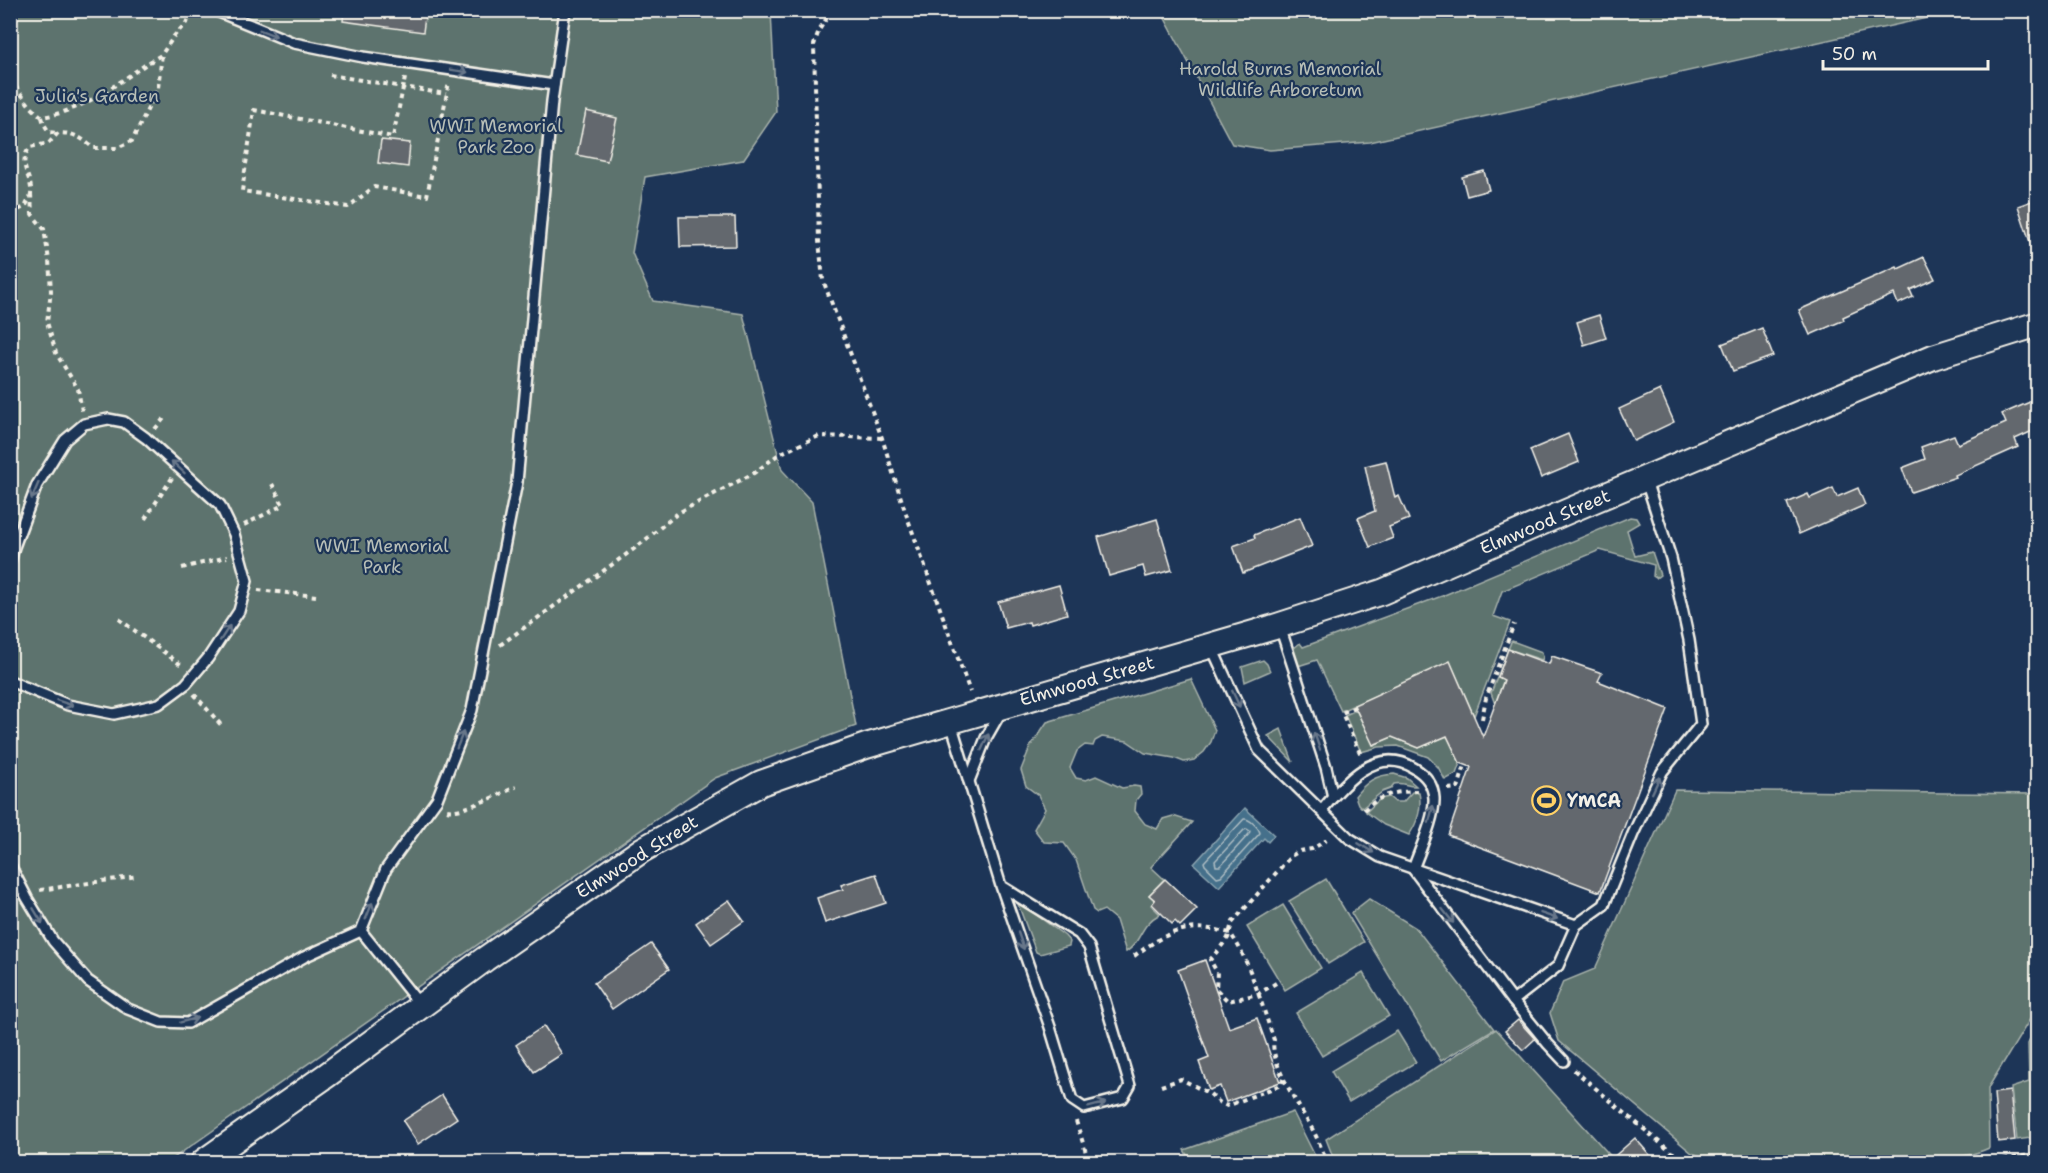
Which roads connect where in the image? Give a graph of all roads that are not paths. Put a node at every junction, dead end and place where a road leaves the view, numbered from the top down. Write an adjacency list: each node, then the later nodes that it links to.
1 (214, 10): 3 (lane, one-way to 3)
2 (565, 10): 3 (lane)
3 (554, 86): 19 (lane, one-way to 3)
4 (2037, 324): 5 (main road, Elmwood Street)
5 (1645, 479): 7 (main road, Elmwood Street); 18 (lane, one-way to 5)
6 (10, 562): 9 (lane, one-way to 6)
7 (1280, 625): 8 (main road, Elmwood Street); 13 (lane, one-way to 7)
8 (1211, 645): 10 (main road, Elmwood Street); 14 (lane, one-way to 14)
9 (10, 681)
10 (1005, 704): 11 (main road, Elmwood Street); 12 (lane, one-way to 10)
11 (950, 720): 12 (lane); 21 (main road, Elmwood Street)
12 (969, 782): 17 (lane)
13 (1333, 797): 14 (lane); 16 (lane, one-way to 13)
14 (1322, 810): 16 (lane, one-way to 16)
15 (10, 865): 19 (lane, one-way to 19)
16 (1413, 869): 18 (lane, one-way to 18); 20 (lane, one-way to 20)
17 (1001, 886): 17 (lane, one-way to 17)
18 (1576, 925): 20 (lane)
19 (361, 931): 21 (lane)
20 (1514, 1001): 22 (lane)
21 (421, 1006): 23 (main road, Elmwood Street)
22 (1564, 1061)
23 (203, 1162)

